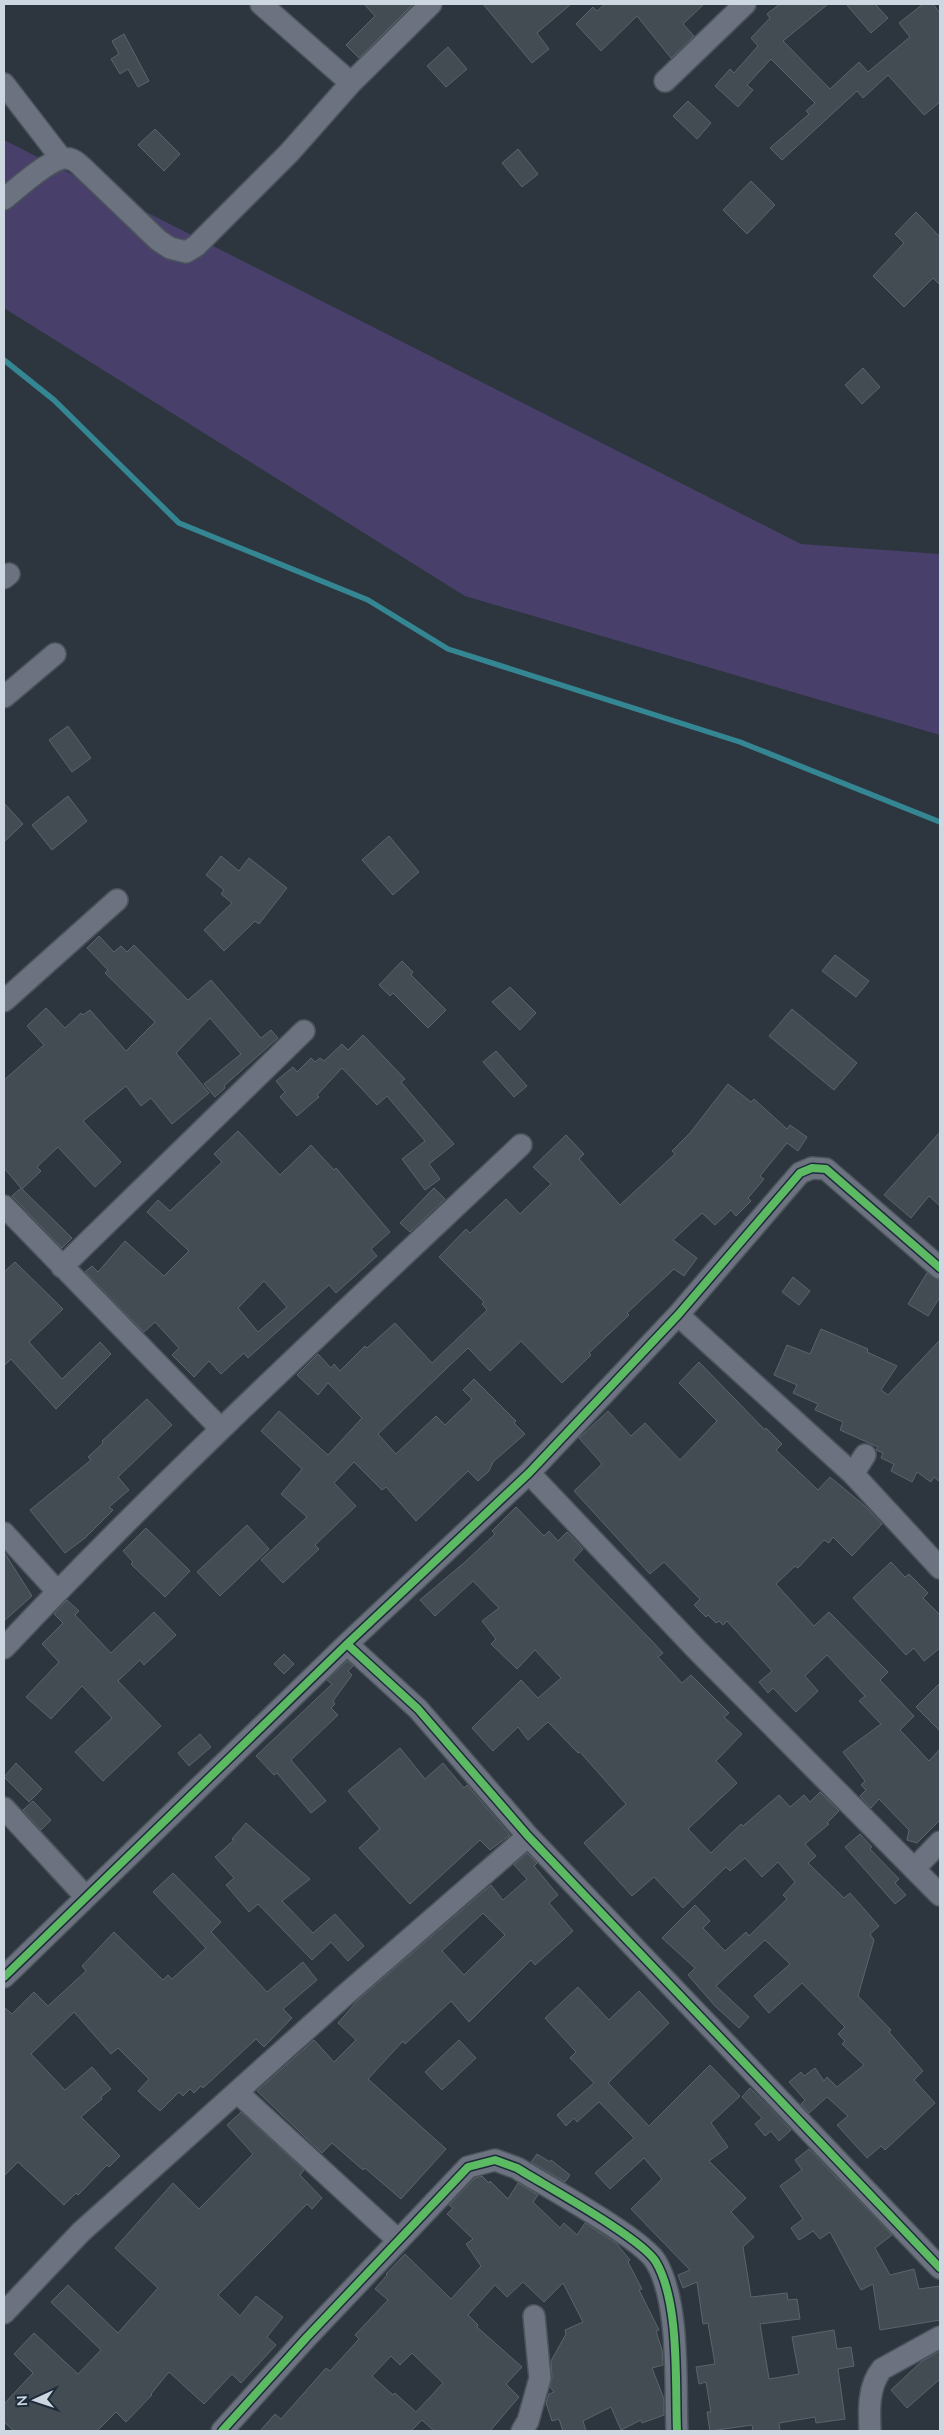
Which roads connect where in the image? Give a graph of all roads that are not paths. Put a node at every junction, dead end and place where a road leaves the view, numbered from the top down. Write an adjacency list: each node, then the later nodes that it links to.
1 (261, 4): 5 (street)
2 (431, 4): 5 (street)
3 (745, 4): 4 (street)
4 (665, 81)
5 (351, 83): 7 (street)
6 (4, 84): 7 (street)
7 (61, 158): 8 (street)
8 (4, 199)
9 (55, 654): 10 (street)
10 (4, 697)
11 (117, 900): 12 (street)
12 (4, 1001)
13 (304, 1032): 16 (street)
14 (521, 1145): 19 (street)
15 (4, 1206): 16 (street)
16 (62, 1267): 19 (street)
17 (940, 1268): 18 (street)
18 (678, 1315): 21 (street); 22 (street)
19 (221, 1429): 25 (street)
20 (865, 1455): 22 (street)
21 (529, 1473): 26 (street); 31 (street)
22 (853, 1474): 24 (street)
23 (4, 1533): 25 (street)
24 (940, 1568)
25 (57, 1591): 27 (street)
26 (347, 1644): 29 (street); 32 (street)
27 (4, 1648)
28 (4, 1808): 32 (street)
29 (528, 1836): 35 (street); 37 (street)
30 (940, 1842): 31 (street)
31 (914, 1869): 33 (street)
32 (84, 1896): 34 (street)
33 (940, 1896)
34 (4, 1977)
35 (238, 2093): 36 (street); 38 (street)
36 (398, 2240): 41 (street); 43 (street)
37 (940, 2268)
38 (4, 2313)
39 (534, 2316): 42 (street)
40 (940, 2337): 44 (street)
41 (222, 2431)
42 (522, 2431)
43 (677, 2431)
44 (870, 2431)

